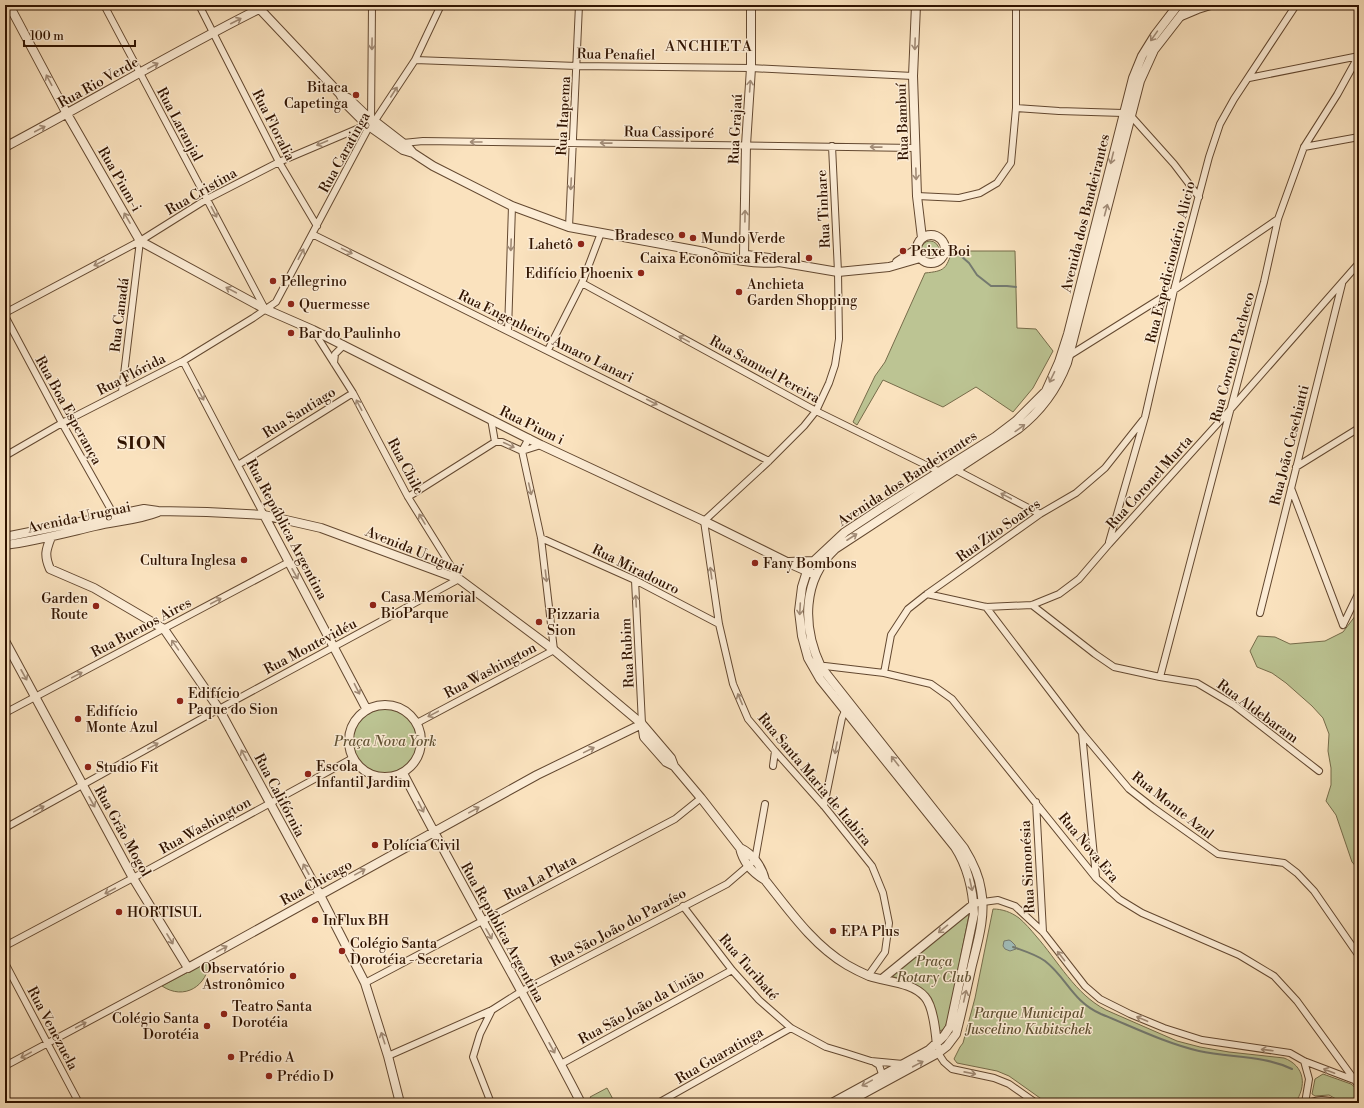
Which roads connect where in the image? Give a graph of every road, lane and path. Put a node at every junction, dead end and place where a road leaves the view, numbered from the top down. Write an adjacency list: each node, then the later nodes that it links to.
1 (9, 5): 26 (street, Rua Pium-i, one-way to 1)
2 (104, 5): 22 (street, Rua Laranjal)
3 (198, 5): 17 (street, Rua Floralia)
4 (267, 5): 15 (street, Rua Rio Verde)
5 (372, 5): 28 (street, one-way to 28)
6 (441, 5): 19 (street, Rua Caratinga)
7 (579, 5): 20 (street, Rua Itapema)
8 (751, 5): 21 (street, Rua Grajaú)
9 (916, 5): 23 (street, Rua Bambuí, one-way to 23)
10 (1016, 5): 25 (street)
11 (1178, 5): 27 (street, Avenida dos Bandeirantes, one-way to 27)
12 (1189, 5): 16 (street, Avenida dos Bandeirantes)
13 (1214, 5): 16 (street)
14 (1296, 5): 24 (street, Rua Expedicionário Alicio)
15 (257, 7): 17 (street, Rua Rio Verde, one-way to 15); 28 (street)
16 (1178, 19): 27 (street, Avenida dos Bandeirantes)
17 (213, 32): 22 (street, Rua Rio Verde, one-way to 17); 39 (street, Rua Floralia)
18 (1358, 56): 24 (street); 36 (street, Rua Coronel Pacheco)
19 (415, 60): 20 (street, Rua Penafiel); 28 (street, Rua Caratinga, one-way to 19)
20 (577, 66): 21 (street, Rua Penafiel); 32 (street, Rua Itapema)
21 (751, 68): 23 (street, Rua Penafiel); 33 (street, Rua Grajaú, one-way to 21)
22 (140, 74): 26 (street, Rua Rio Verde); 42 (street, Rua Laranjal)
23 (913, 76): 37 (street, Rua Bambuí)
24 (1249, 78): 41 (street, Rua Expedicionário Alicio)
25 (1016, 108): 27 (street); 40 (street)
26 (67, 114): 35 (street, Rua Rio Verde, one-way to 26); 50 (street, Rua Pium-i, one-way to 26)
27 (1127, 114): 41 (street); 69 (street, Avenida dos Bandeirantes, one-way to 27); 71 (street, Avenida dos Bandeirantes, one-way to 71)
28 (371, 123): 31 (street); 38 (street); 39 (street, Rua Cristina, one-way to 39); 45 (street, Rua Caratinga)
29 (1359, 137): 36 (street)
30 (423, 142): 31 (street, Rua Cassiporé); 32 (street, Rua Cassiporé, one-way to 30); 38 (street)
31 (403, 143): 38 (street)
32 (574, 143): 33 (street, Rua Cassiporé, one-way to 32); 46 (street, Rua Itapema, one-way to 46)
33 (746, 145): 34 (street, Rua Cassiporé); 53 (street, Rua Grajaú, one-way to 33)
34 (832, 146): 37 (street, Rua Cassiporé, one-way to 34); 58 (street, Rua Tinhare)
35 (5, 147)
36 (1304, 147): 44 (street, Rua Coronel Pacheco)
37 (916, 148): 40 (street, Rua Bambuí, one-way to 40)
38 (413, 153): 43 (street)
39 (279, 162): 42 (street, Rua Cristina); 45 (street, Rua Floralia)
40 (917, 196): 49 (street, Rua Bambuí)
41 (1199, 197): 61 (street, Rua Expedicionário Alicio)
42 (207, 199): 50 (street, Rua Cristina); 62 (street, Rua Laranjal, one-way to 62)
43 (512, 206): 46 (street); 66 (street, one-way to 66)
44 (1278, 219): 61 (street); 76 (street, Rua Coronel Pacheco)
45 (317, 226): 48 (street, Rua Caratinga)
46 (569, 227): 47 (street)
47 (601, 233): 52 (street); 60 (street)
48 (312, 234): 63 (street, Rua Caratinga, one-way to 48); 66 (street, Rua Engenheiro Amaro Lanari, one-way to 66)
49 (922, 238): 51 (street); 54 (street)
50 (140, 241): 62 (street, one-way to 50); 64 (street, Rua Cristina, one-way to 64); 73 (street, Rua Canadá)
51 (916, 249): 54 (street); 57 (street)
52 (705, 252): 53 (street); 55 (street)
53 (744, 255): 55 (street)
54 (920, 258): 57 (street)
55 (779, 262): 58 (street)
56 (1359, 263): 59 (street, Rua Coronel Murta)
57 (889, 267): 58 (street)
58 (838, 272): 75 (street, Rua Tinhare)
59 (1342, 282): 76 (street, Rua Coronel Murta); 88 (street, Rua João Ceschiatti)
60 (582, 283): 68 (street); 75 (street, Rua Samuel Pereira, one-way to 60)
61 (1174, 290): 69 (street); 77 (street, Rua Expedicionário Alicio)
62 (257, 299): 63 (street)
63 (265, 308): 65 (street, Rua Pium i); 70 (street, Rua Flórida)
64 (5, 315): 79 (street, Rua Boa Esperança)
65 (313, 330): 67 (street, Rua Pium i); 72 (street, Rua Chile)
66 (508, 331): 68 (street, Rua Engenheiro Amaro Lanari)
67 (344, 345): 72 (street); 78 (street, Rua Pium i)
68 (548, 350): 86 (street, Rua Engenheiro Amaro Lanari, one-way to 86)
69 (1069, 356): 71 (street); 89 (street, Avenida dos Bandeirantes, one-way to 69)
70 (182, 361): 73 (street, Rua Flórida); 87 (street, Rua República Argentina, one-way to 87)
71 (1059, 362): 90 (street, Avenida dos Bandeirantes, one-way to 90)
72 (334, 363): 74 (street, Rua Chile)
73 (122, 391): 79 (street, Rua Flórida)
74 (353, 393): 87 (street, Rua Santiago); 92 (street, Rua Chile, one-way to 74)
75 (816, 411): 86 (street, Rua Tinhare); 90 (street, Rua Samuel Pereira)
76 (1229, 411): 103 (street, Rua Coronel Murta); 125 (street, Rua Coronel Pacheco)
77 (1145, 417): 94 (street, Rua Zito Soares); 103 (street, Rua Expedicionário Alicio)
78 (490, 419): 81 (street, Rua Pium i); 82 (street)
79 (62, 423): 85 (street, Rua Flórida); 95 (street, Rua Boa Esperança)
80 (1359, 428): 88 (street)
81 (529, 438): 83 (street, Rua Pium i); 84 (street)
82 (495, 442): 84 (street, one-way to 84); 92 (street)
83 (541, 445): 84 (street); 97 (street, Rua Pium i)
84 (522, 451): 101 (street, one-way to 101)
85 (6, 454)
86 (769, 461): 97 (street, Rua Tinhare)
87 (238, 465): 96 (street, Rua República Argentina)
88 (1296, 467): 91 (street, Rua João Ceschiatti)
89 (956, 470): 94 (street, one-way to 89); 110 (street, Avenida dos Bandeirantes, one-way to 89)
90 (940, 472): 106 (street, Avenida dos Bandeirantes)
91 (1291, 488): 113 (street); 117 (street, Rua João Ceschiatti)
92 (408, 497): 111 (street, Rua Chile, one-way to 92)
93 (158, 512): 95 (street, Avenida Uruguai); 96 (street, Avenida Uruguai); 100 (street, Avenida Uruguai)
94 (1040, 514): 114 (street, Rua Zito Soares)
95 (114, 515): 98 (street, Avenida Uruguai)
96 (264, 515): 107 (street, Rua República Argentina); 111 (street, Avenida Uruguai)
97 (704, 521): 108 (street, Rua Pium i); 118 (street, Rua Santa Maria de Itabira, one-way to 97)
98 (26, 533): 99 (street, Avenida Uruguai); 102 (street)
99 (5, 537)
100 (51, 537): 102 (street, Avenida Uruguai); 105 (street)
101 (541, 538): 112 (street, Rua Miradouro); 122 (street, one-way to 122)
102 (36, 540): 104 (street, Avenida Uruguai); 105 (street)
103 (1109, 544): 115 (street, Rua Coronel Murta)
104 (5, 545)
105 (46, 550): 119 (street, Rua Califórnia)
106 (814, 561): 108 (street); 109 (street, Avenida dos Bandeirantes)
107 (289, 562): 119 (street, Rua Buenos Aires, one-way to 107); 121 (street, Rua República Argentina, one-way to 121)
108 (788, 562): 109 (street)
109 (807, 571): 110 (street); 123 (street, Avenida dos Bandeirantes, one-way to 123)
110 (816, 574): 123 (street, Avenida dos Bandeirantes)
111 (459, 579): 121 (street, Rua Montevidéu); 122 (street, Avenida Uruguai)
112 (635, 580): 118 (street, Rua Miradouro); 133 (street, Rua Rubim, one-way to 112)
113 (1359, 592)
114 (927, 594): 116 (street, Rua Coronel Murta); 124 (street, Rua Zito Soares)
115 (1032, 605): 116 (street, Rua Coronel Murta); 125 (street, Rua Aldebaram)
116 (986, 607): 134 (street, Rua Monte Azul)
117 (1260, 614)
118 (719, 624): 135 (street, Rua Santa Maria de Itabira, one-way to 118)
119 (164, 629): 126 (street, Rua Buenos Aires, one-way to 119); 127 (street, Rua Califórnia, one-way to 119)
120 (5, 641): 126 (street, Rua Grão Mogol, one-way to 126)
121 (335, 647): 127 (street, Rua Montevidéu); 128 (street, Rua República Argentina, one-way to 128)
122 (554, 650): 132 (street, Rua Washington, one-way to 132); 133 (street, Avenida Uruguai)
123 (817, 668): 124 (street, Rua Nova Era); 129 (street, Avenida dos Bandeirantes); 131 (street, Avenida dos Bandeirantes)
124 (884, 673): 142 (street, Rua Nova Era)
125 (1160, 677): 138 (street, Rua Aldebaram)
126 (35, 696): 130 (street, Rua Buenos Aires); 140 (street, Rua Grão Mogol)
127 (219, 709): 140 (street, Rua Montevidéu, one-way to 127); 143 (street, Rua Califórnia, one-way to 127)
128 (367, 710): 132 (street); 136 (street)
129 (846, 711): 131 (street); 145 (street, one-way to 145); 153 (street, Avenida dos Bandeirantes, one-way to 153)
130 (5, 713)
131 (861, 719): 152 (street, Avenida dos Bandeirantes, one-way to 131)
132 (417, 723): 139 (street)
133 (642, 724): 141 (street); 147 (street, Rua Chicago, one-way to 133)
134 (1082, 733): 150 (street); 158 (street, Rua Monte Azul)
135 (775, 751): 137 (street); 145 (street, Rua Santa Maria de Itabira)
136 (353, 758): 139 (street); 143 (street, Rua Washington)
137 (773, 766)
138 (1319, 771)
139 (403, 773): 147 (street, Rua República Argentina, one-way to 147)
140 (82, 785): 146 (street, Rua Montevidéu, one-way to 140); 149 (street, Rua Grão Mogol, one-way to 149)
141 (701, 798): 148 (street); 155 (street, Rua La Plata)
142 (1036, 802): 150 (street, Rua Nova Era); 156 (street, Rua Simonésia)
143 (270, 803): 149 (street, Rua Washington); 151 (street, Rua Califórnia, one-way to 143)
144 (765, 804): 148 (street)
145 (824, 806): 162 (street, Rua Santa Maria de Itabira)
146 (5, 828)
147 (433, 832): 151 (street, Rua Chicago, one-way to 147); 155 (street, Rua República Argentina)
148 (752, 863): 154 (street, Rua São João do Paraíso); 162 (street)
149 (133, 878): 157 (street, Rua Washington, one-way to 157); 160 (street, Rua Grão Mogol, one-way to 160)
150 (1096, 878): 178 (street, Rua Nova Era)
151 (320, 895): 160 (street, Rua Chicago, one-way to 151); 164 (street, Rua Califórnia)
152 (983, 902): 153 (street); 156 (street); 170 (street, Avenida dos Bandeirantes, one-way to 152)
153 (974, 904): 163 (street, one-way to 163); 169 (street, Avenida dos Bandeirantes)
154 (683, 906): 161 (street, Rua Turibaté); 165 (street, Rua São João do Paraíso)
155 (482, 922): 164 (street, Rua La Plata); 165 (street, Rua República Argentina, one-way to 165)
156 (1042, 932): 173 (street, one-way to 156)
157 (5, 946)
158 (1359, 956)
159 (5, 963): 168 (street, Rua Venezuela)
160 (188, 968): 168 (street, Rua Chicago, one-way to 160)
161 (732, 970): 167 (street, Rua Turibaté); 174 (street, Rua São João da União)
162 (868, 976): 163 (street)
163 (882, 979): 169 (street)
164 (365, 983): 171 (street, Rua Califórnia, one-way to 164)
165 (522, 991): 166 (street, Rua São João do Paraíso); 174 (street, Rua República Argentina, one-way to 174)
166 (492, 1010): 171 (street, Rua São João do Paraíso); 182 (street)
167 (792, 1028): 172 (street, Rua Turibaté); 184 (street, Rua Guaratinga)
168 (47, 1043): 176 (street, Rua Chicago, one-way to 176); 180 (street, Rua Venezuela)
169 (937, 1043): 170 (street); 175 (street, Avenida dos Bandeirantes)
170 (938, 1053): 186 (street, Avenida dos Bandeirantes, one-way to 170); 187 (street, one-way to 187)
171 (388, 1056): 181 (street, Rua Califórnia)
172 (871, 1060): 175 (street, Rua Turibaté); 177 (street)
173 (1304, 1061): 178 (street, one-way to 173); 188 (street)
174 (561, 1064): 183 (street, Rua República Argentina)
175 (903, 1064): 177 (street, Avenida dos Bandeirantes)
176 (5, 1066)
177 (882, 1074): 185 (street, Avenida dos Bandeirantes, one-way to 185)
178 (1354, 1080): 179 (street, Rua Nova Era)
179 (1359, 1086)
180 (79, 1103)
181 (400, 1103)
182 (491, 1103)
183 (581, 1103)
184 (658, 1103)
185 (832, 1103)
186 (846, 1103)
187 (1036, 1103)
188 (1306, 1103): 189 (street)
189 (1335, 1103)

